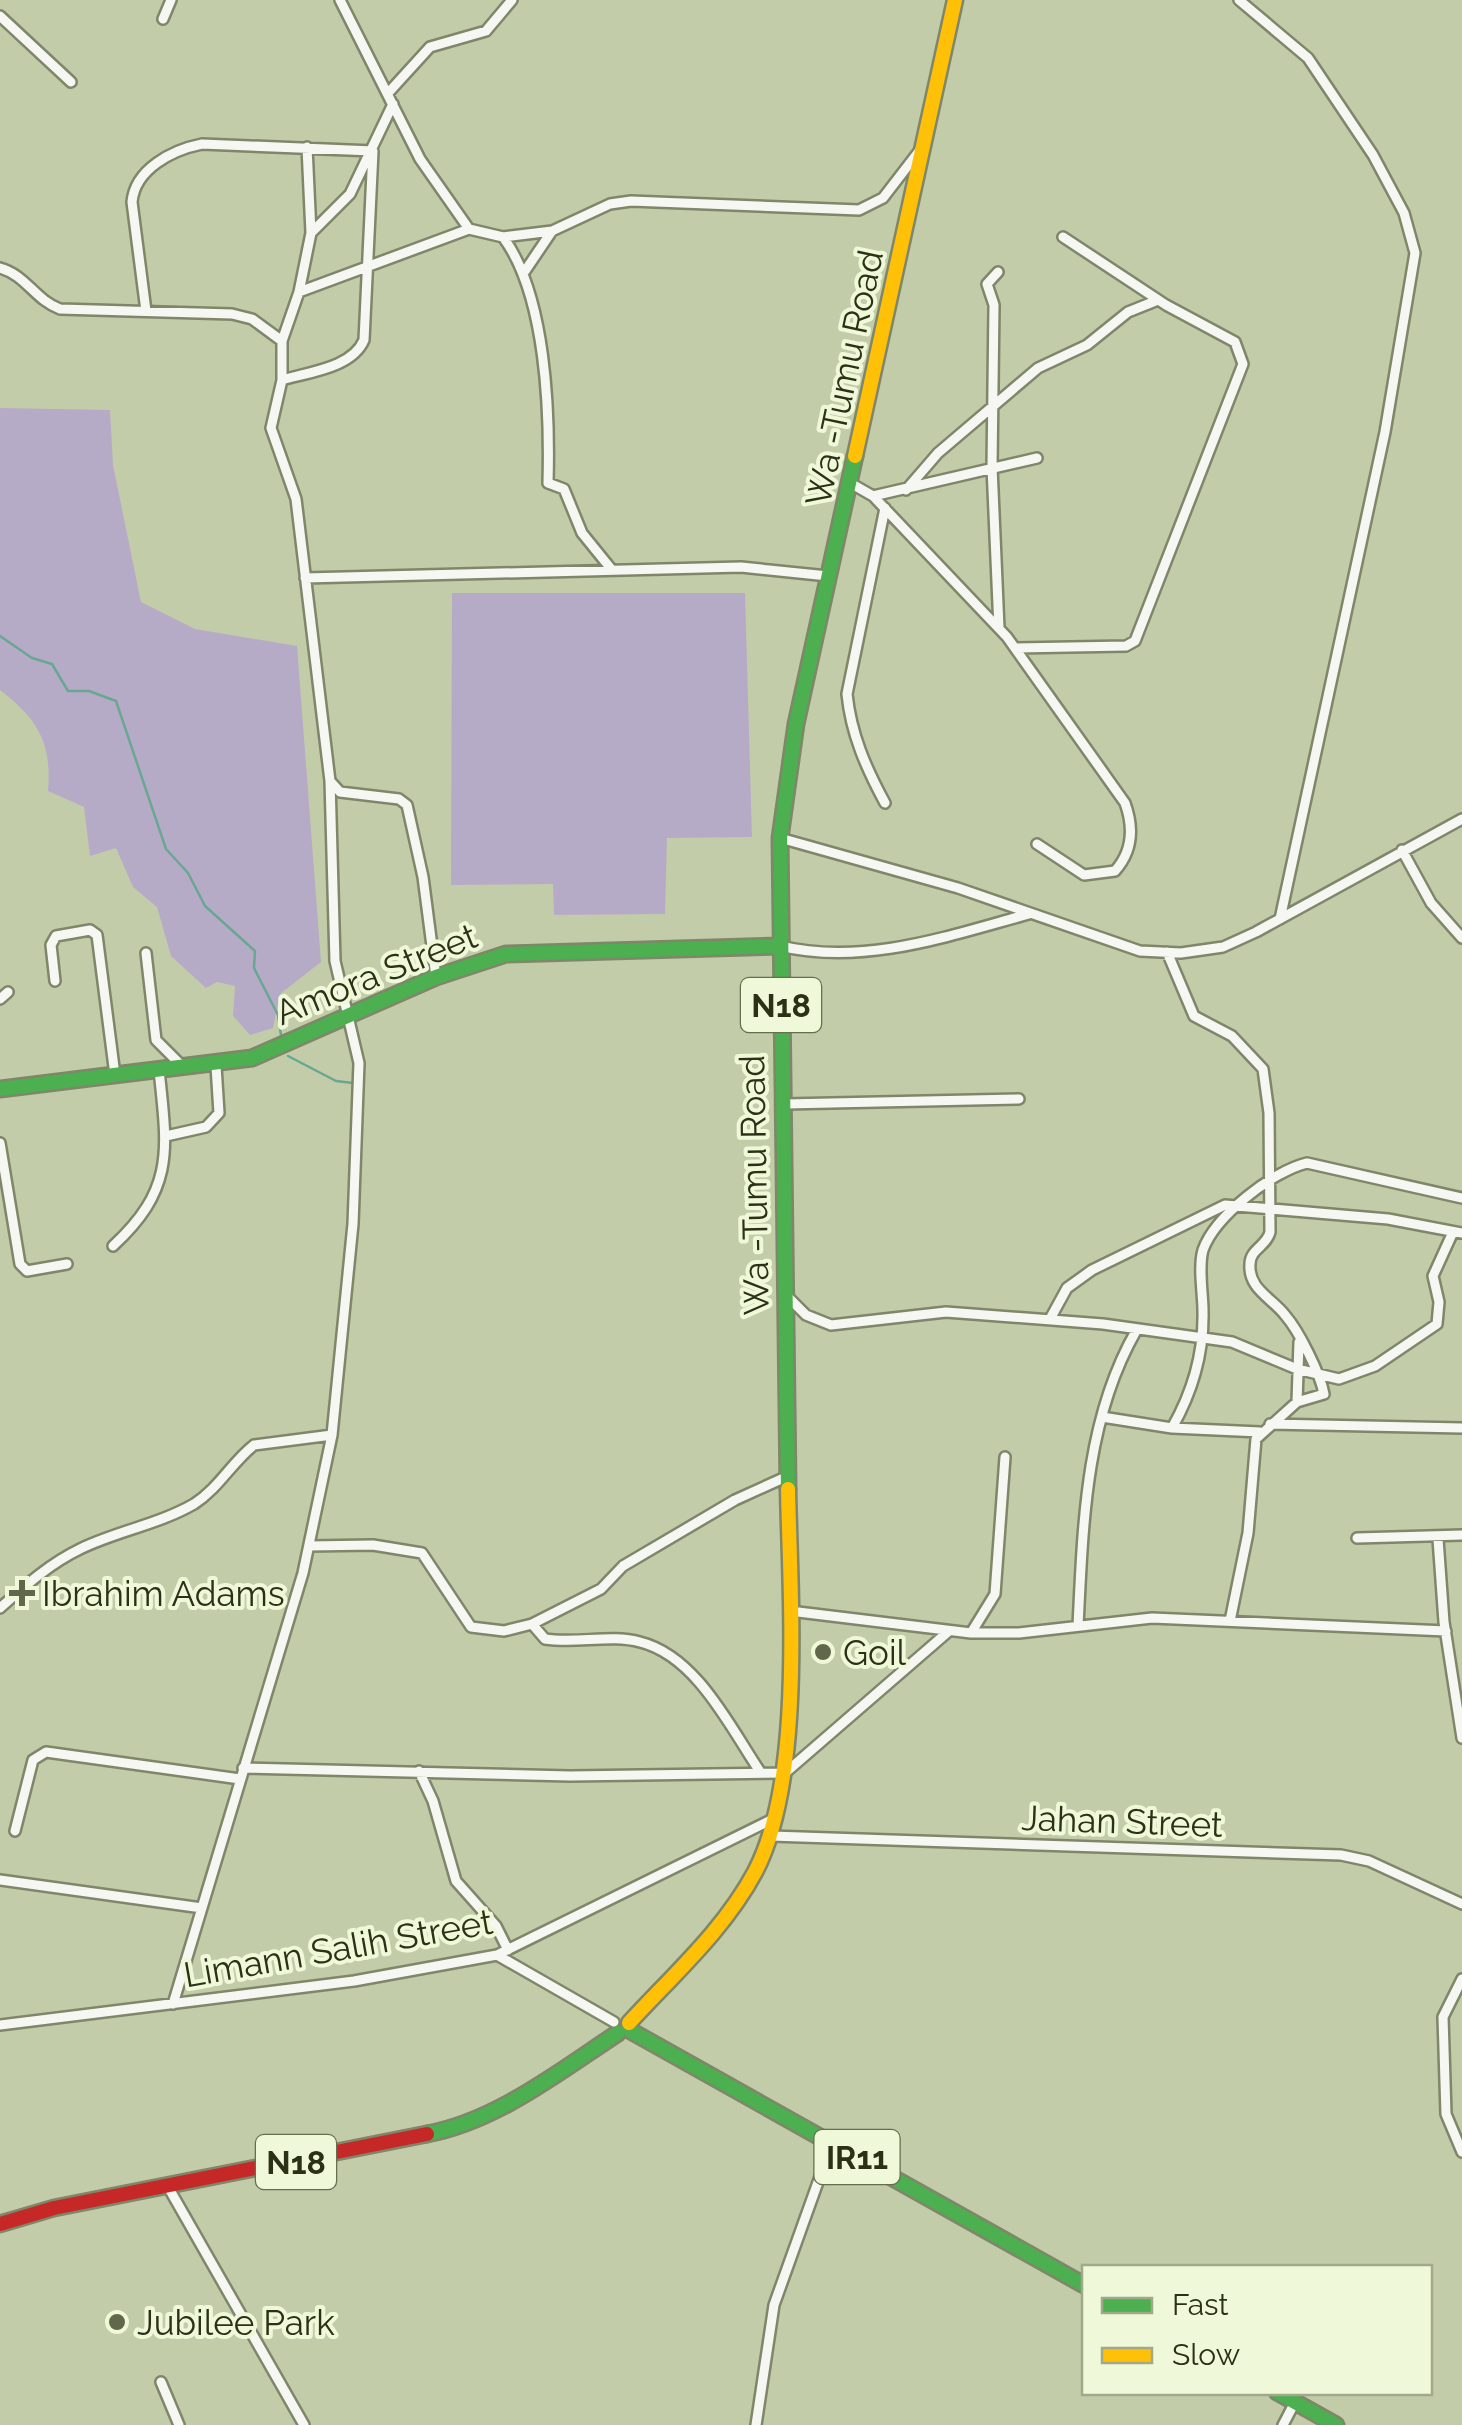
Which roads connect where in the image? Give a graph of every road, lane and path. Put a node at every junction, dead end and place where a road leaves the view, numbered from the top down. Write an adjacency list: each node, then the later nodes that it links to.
1 (171, 0): 7 (street)
2 (340, 0): 9 (street)
3 (512, 0): 9 (street)
4 (955, 0): 11 (main road, Wa -Tumu Road / N18)
5 (1239, 0): 47 (street)
6 (0, 16): 8 (street)
7 (163, 19)
8 (72, 82)
9 (389, 92): 10 (street)
10 (393, 104): 13 (street); 14 (street)
11 (925, 144): 15 (street); 31 (main road, Wa -Tumu Road / N18)
12 (307, 148): 13 (street); 16 (street); 25 (street)
13 (372, 152): 16 (street); 19 (street)
14 (469, 229): 17 (street); 19 (street)
15 (552, 231): 17 (street); 21 (street)
16 (310, 234): 23 (street)
17 (503, 237): 21 (street)
18 (1063, 237): 24 (street)
19 (368, 266): 23 (street); 27 (street)
20 (0, 268): 25 (street)
21 (525, 271): 35 (street)
22 (998, 272): 28 (street)
23 (299, 292): 26 (street)
24 (1158, 300): 28 (street); 39 (street)
25 (146, 311): 26 (street)
26 (282, 342): 27 (street)
27 (282, 380): 37 (street)
28 (993, 406): 30 (street); 32 (street)
29 (1037, 458): 30 (street)
30 (992, 469): 32 (street); 38 (street)
31 (852, 484): 33 (street); 36 (main road, Wa -Tumu Road / N18)
32 (906, 490): 33 (street)
33 (873, 496): 34 (street)
34 (884, 508): 38 (street); 41 (street)
35 (612, 570): 36 (street); 37 (street)
36 (831, 576): 43 (main road, Wa -Tumu Road / N18)
37 (305, 578): 40 (street)
38 (999, 628): 39 (street)
39 (1015, 648): 44 (street)
40 (330, 781): 52 (street); 54 (street)
41 (884, 803)
42 (1462, 818): 45 (street)
43 (780, 838): 46 (street); 49 (main road, Wa -Tumu Road / N18)
44 (1037, 844)
45 (1402, 850): 47 (street); 48 (street)
46 (1032, 913): 49 (street); 50 (street)
47 (1280, 918): 50 (street)
48 (1462, 938)
49 (778, 946): 52 (main road, Amora Street); 61 (main road, Wa -Tumu Road / N18)
50 (1167, 952): 64 (street)
51 (146, 953): 56 (street)
52 (436, 977): 54 (main road, Amora Street)
53 (55, 981): 58 (street)
54 (350, 1016): 55 (main road, Amora Street); 84 (street)
55 (216, 1066): 56 (main road, Amora Street); 62 (street)
56 (184, 1068): 57 (main road, Amora Street)
57 (159, 1070): 58 (main road, Amora Street); 62 (street)
58 (115, 1076): 59 (main road, Amora Street)
59 (0, 1090)
60 (1018, 1099): 61 (street)
61 (785, 1104): 71 (main road, Wa -Tumu Road / N18)
62 (166, 1136): 69 (street)
63 (0, 1143): 70 (street)
64 (1270, 1182): 65 (street); 66 (street); 67 (street)
65 (1462, 1198)
66 (1242, 1205): 67 (street); 72 (street); 74 (street)
67 (1270, 1207): 68 (street); 75 (street)
68 (1457, 1232): 77 (street)
69 (113, 1246)
70 (67, 1264)
71 (786, 1294): 72 (street); 86 (main road, Wa -Tumu Road / N18)
72 (1050, 1319): 73 (street)
73 (1136, 1331): 74 (street); 79 (street)
74 (1201, 1340): 76 (street); 81 (street)
75 (1299, 1342): 76 (street); 77 (street)
76 (1297, 1370): 77 (street); 78 (street)
77 (1320, 1375): 78 (street)
78 (1297, 1402): 80 (street)
79 (1102, 1417): 81 (street); 95 (street)
80 (1270, 1424): 82 (street); 83 (street)
81 (1172, 1428): 83 (street)
82 (1462, 1428)
83 (1260, 1432): 93 (street)
84 (332, 1434): 90 (street); 91 (street)
85 (1005, 1457): 98 (street)
86 (788, 1476): 92 (main road, Wa -Tumu Road / N18); 94 (street)
87 (1462, 1536): 89 (street)
88 (1357, 1538): 89 (street)
89 (1438, 1540): 97 (street)
90 (309, 1546): 94 (street); 104 (street)
91 (0, 1608)
92 (790, 1611): 96 (street); 103 (main road, Wa -Tumu Road / N18)
93 (1230, 1622): 95 (street); 97 (street)
94 (532, 1624): 102 (street)
95 (1078, 1626): 98 (street)
96 (949, 1631): 98 (street); 103 (street)
97 (1446, 1631): 99 (street)
98 (971, 1633)
99 (1458, 1690): 100 (street)
100 (1462, 1738)
101 (419, 1772): 102 (street); 104 (street); 111 (street)
102 (762, 1773): 103 (street)
103 (785, 1773): 105 (main road, Wa -Tumu Road / N18)
104 (242, 1774): 106 (street); 110 (street)
105 (776, 1818): 107 (main road, Wa -Tumu Road / N18); 111 (street, Limann Salih Street)
106 (14, 1832)
107 (771, 1836): 109 (street, Jahan Street); 116 (main road, Wa -Tumu Road / N18)
108 (0, 1880): 110 (street)
109 (1462, 1904)
110 (202, 1908): 114 (street)
111 (508, 1950): 112 (street, Limann Salih Street)
112 (497, 1955): 114 (street, Limann Salih Street); 116 (street)
113 (1462, 1978): 118 (street)
114 (173, 2004): 115 (street, Limann Salih Street)
115 (0, 2025)
116 (621, 2026): 117 (main road, IR11); 119 (main road, N18)
117 (832, 2143): 121 (main road, IR11); 127 (street)
118 (1462, 2152)
119 (167, 2185): 120 (main road, N18); 126 (street)
120 (0, 2224)
121 (1082, 2285)
122 (161, 2382): 125 (street)
123 (1282, 2395): 124 (main road)
124 (1294, 2402): 128 (street); 129 (main road)
125 (180, 2425)
126 (304, 2425)
127 (756, 2425)
128 (1284, 2425)
129 (1336, 2425)

